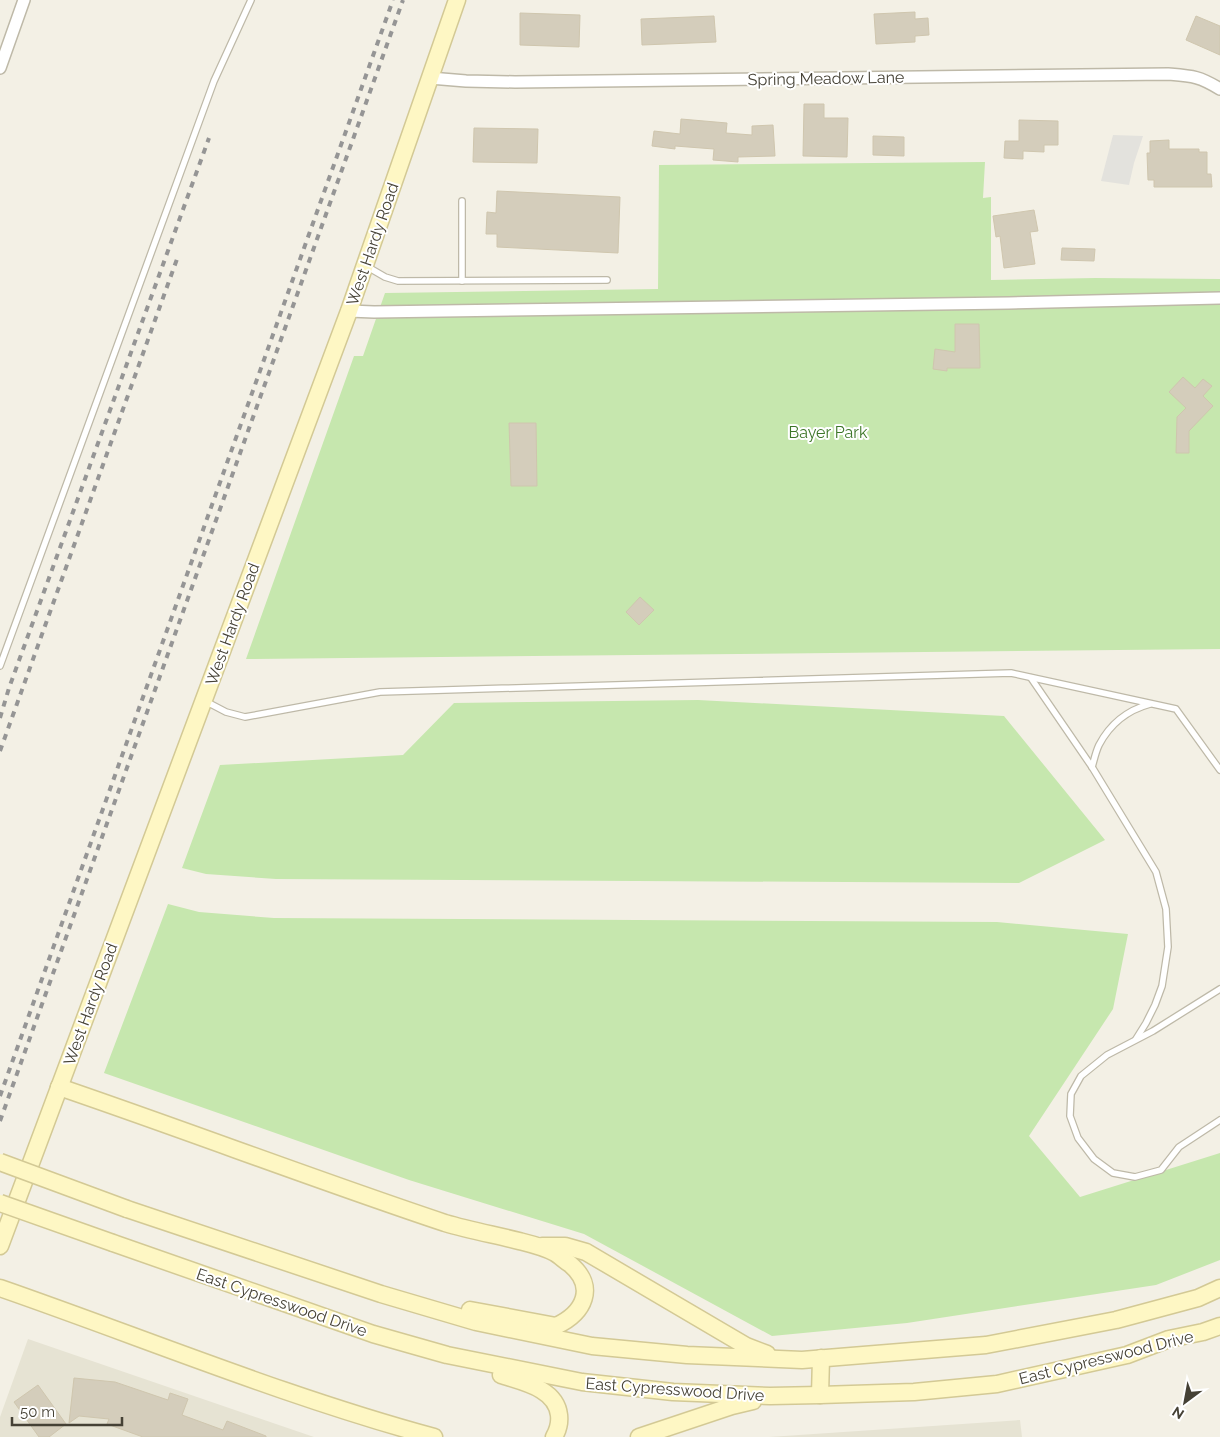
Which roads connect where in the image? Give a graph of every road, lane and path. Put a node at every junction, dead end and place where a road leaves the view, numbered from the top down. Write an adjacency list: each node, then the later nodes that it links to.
1 (24, 0): 4 (street)
2 (251, 0): 13 (lane)
3 (458, 0): 5 (main road, West Hardy Road)
4 (0, 68)
5 (430, 78): 6 (street, Spring Meadow Lane); 8 (main road, West Hardy Road)
6 (1220, 89)
7 (462, 201): 10 (lane)
8 (365, 264): 10 (lane); 12 (main road, West Hardy Road)
9 (607, 280): 10 (lane)
10 (462, 281)
11 (1220, 298): 12 (street)
12 (348, 311): 15 (main road, West Hardy Road)
13 (0, 666)
14 (1031, 678): 15 (lane); 16 (lane); 17 (lane)
15 (203, 700): 21 (main road, West Hardy Road)
16 (1152, 704): 17 (lane); 18 (lane)
17 (1092, 767): 20 (lane)
18 (1220, 770)
19 (1220, 989): 20 (lane)
20 (1135, 1040): 22 (lane)
21 (59, 1087): 25 (main road, West Hardy Road); 26 (main road)
22 (1220, 1120)
23 (0, 1162): 29 (main road, East Cypresswood Drive, bridge)
24 (0, 1203): 33 (main road, East Cypresswood Drive, bridge)
25 (0, 1246)
26 (537, 1246): 29 (main road); 35 (main road)
27 (0, 1288): 38 (main road)
28 (1220, 1288): 34 (main road, East Cypresswood Drive)
29 (381, 1294): 35 (main road, East Cypresswood Drive)
30 (1220, 1326): 31 (main road, East Cypresswood Drive)
31 (1203, 1332): 32 (main road); 37 (main road, East Cypresswood Drive)
32 (1220, 1333)
33 (447, 1356): 36 (main road, East Cypresswood Drive); 39 (main road)
34 (821, 1358): 35 (main road, East Cypresswood Drive); 37 (main road)
35 (778, 1359)
36 (770, 1396): 37 (main road, East Cypresswood Drive); 40 (main road)
37 (820, 1396)
38 (434, 1437)
39 (554, 1437)
40 (639, 1437)

